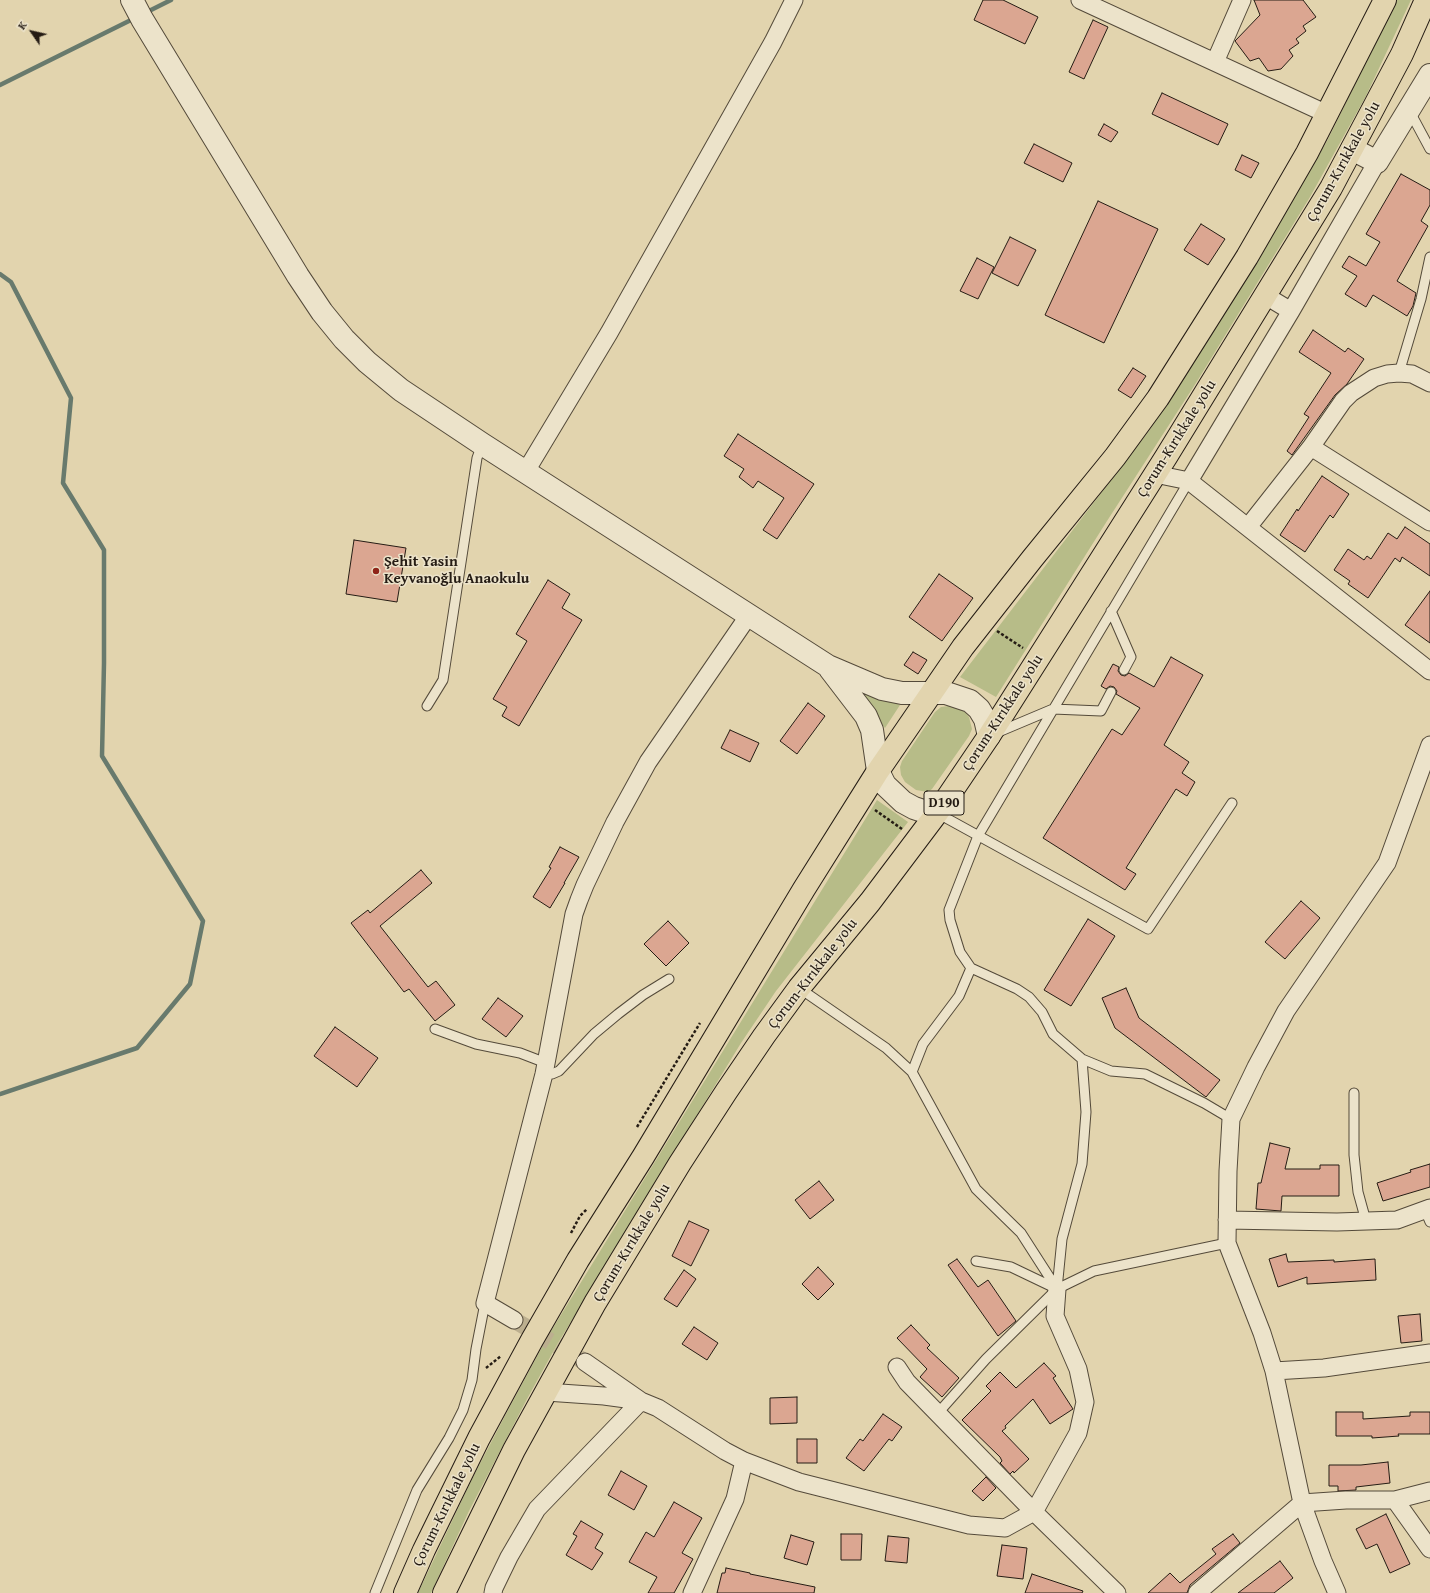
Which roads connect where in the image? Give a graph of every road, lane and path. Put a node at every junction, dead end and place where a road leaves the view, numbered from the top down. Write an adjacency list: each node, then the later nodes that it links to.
1 (132, 0): 19 (street)
2 (794, 0): 21 (street)
3 (1080, 0): 7 (street)
4 (1242, 0): 7 (street)
5 (1385, 0): 10 (highway, Çorum-Kırıkkale yolu)
6 (1426, 0): 11 (highway, Çorum-Kırıkkale yolu / D190)
7 (1215, 62): 10 (street)
8 (1428, 84): 9 (street)
9 (1409, 109): 12 (lane); 13 (street)
10 (1327, 114): 28 (highway, Çorum-Kırıkkale yolu)
11 (1352, 149): 13 (street); 15 (highway, Çorum-Kırıkkale yolu / D190)
12 (1430, 149)
13 (1377, 162): 16 (street)
14 (1430, 257): 17 (lane)
15 (1266, 296): 16 (street); 22 (highway, Çorum-Kırıkkale yolu / D190)
16 (1291, 311): 23 (street)
17 (1399, 373): 18 (street); 20 (street)
18 (1430, 383)
19 (482, 444): 21 (street); 35 (lane)
20 (1311, 447): 24 (street); 25 (street)
21 (526, 471): 27 (street)
22 (1155, 474): 23 (street); 29 (highway, Çorum-Kırıkkale yolu / D190)
23 (1189, 480): 25 (street); 26 (lane)
24 (1430, 522)
25 (1248, 527): 32 (street)
26 (1111, 612): 31 (lane); 36 (lane)
27 (749, 615): 30 (street); 49 (street)
28 (983, 621): 29 (path); 33 (highway, Çorum-Kırıkkale yolu)
29 (1038, 659): 37 (highway, Çorum-Kırıkkale yolu / D190)
30 (828, 666): 33 (street); 39 (street)
31 (1124, 670)
32 (1430, 671)
33 (932, 692): 37 (street); 39 (highway, Çorum-Kırıkkale yolu)
34 (1111, 692): 36 (lane)
35 (427, 706)
36 (1054, 709): 37 (lane); 42 (lane)
37 (989, 736): 41 (highway, Çorum-Kırıkkale yolu / D190)
38 (1430, 745): 52 (street)
39 (878, 771): 41 (street); 76 (highway, Çorum-Kırıkkale yolu)
40 (1232, 803): 42 (lane)
41 (937, 813): 42 (lane); 45 (highway, Çorum-Kırıkkale yolu / D190)
42 (978, 836): 43 (lane)
43 (971, 968): 48 (lane); 50 (lane)
44 (669, 979): 49 (lane)
45 (799, 988): 50 (lane); 66 (highway, Çorum-Kırıkkale yolu / D190)
46 (702, 1019): 53 (path)
47 (435, 1029): 49 (lane)
48 (1082, 1059): 52 (lane); 59 (lane)
49 (545, 1068): 60 (street)
50 (912, 1072): 59 (lane)
51 (1354, 1093): 56 (lane)
52 (1231, 1119): 55 (street)
53 (637, 1128)
54 (1428, 1214): 56 (street)
55 (1227, 1220): 56 (street); 57 (street)
56 (1366, 1221)
57 (1227, 1243): 59 (lane); 65 (street)
58 (976, 1261): 59 (lane)
59 (1057, 1289): 68 (lane); 73 (street)
60 (485, 1303): 61 (street); 75 (lane)
61 (514, 1320)
62 (1430, 1353): 65 (street)
63 (584, 1362): 67 (street)
64 (897, 1367): 68 (street)
65 (1274, 1371): 72 (street)
66 (546, 1392): 67 (street); 77 (highway, Çorum-Kırıkkale yolu / D190)
67 (641, 1401): 69 (street); 78 (street)
68 (938, 1413): 73 (street)
69 (744, 1461): 73 (street); 79 (street)
70 (1430, 1491): 71 (street)
71 (1395, 1500): 72 (street); 74 (street)
72 (1302, 1503): 81 (street); 82 (street)
73 (1034, 1512): 80 (street)
74 (1430, 1549)
75 (375, 1593)
76 (405, 1593)
77 (444, 1593)
78 (493, 1593)
79 (692, 1593)
80 (1117, 1593)
81 (1198, 1593)
82 (1337, 1593)

